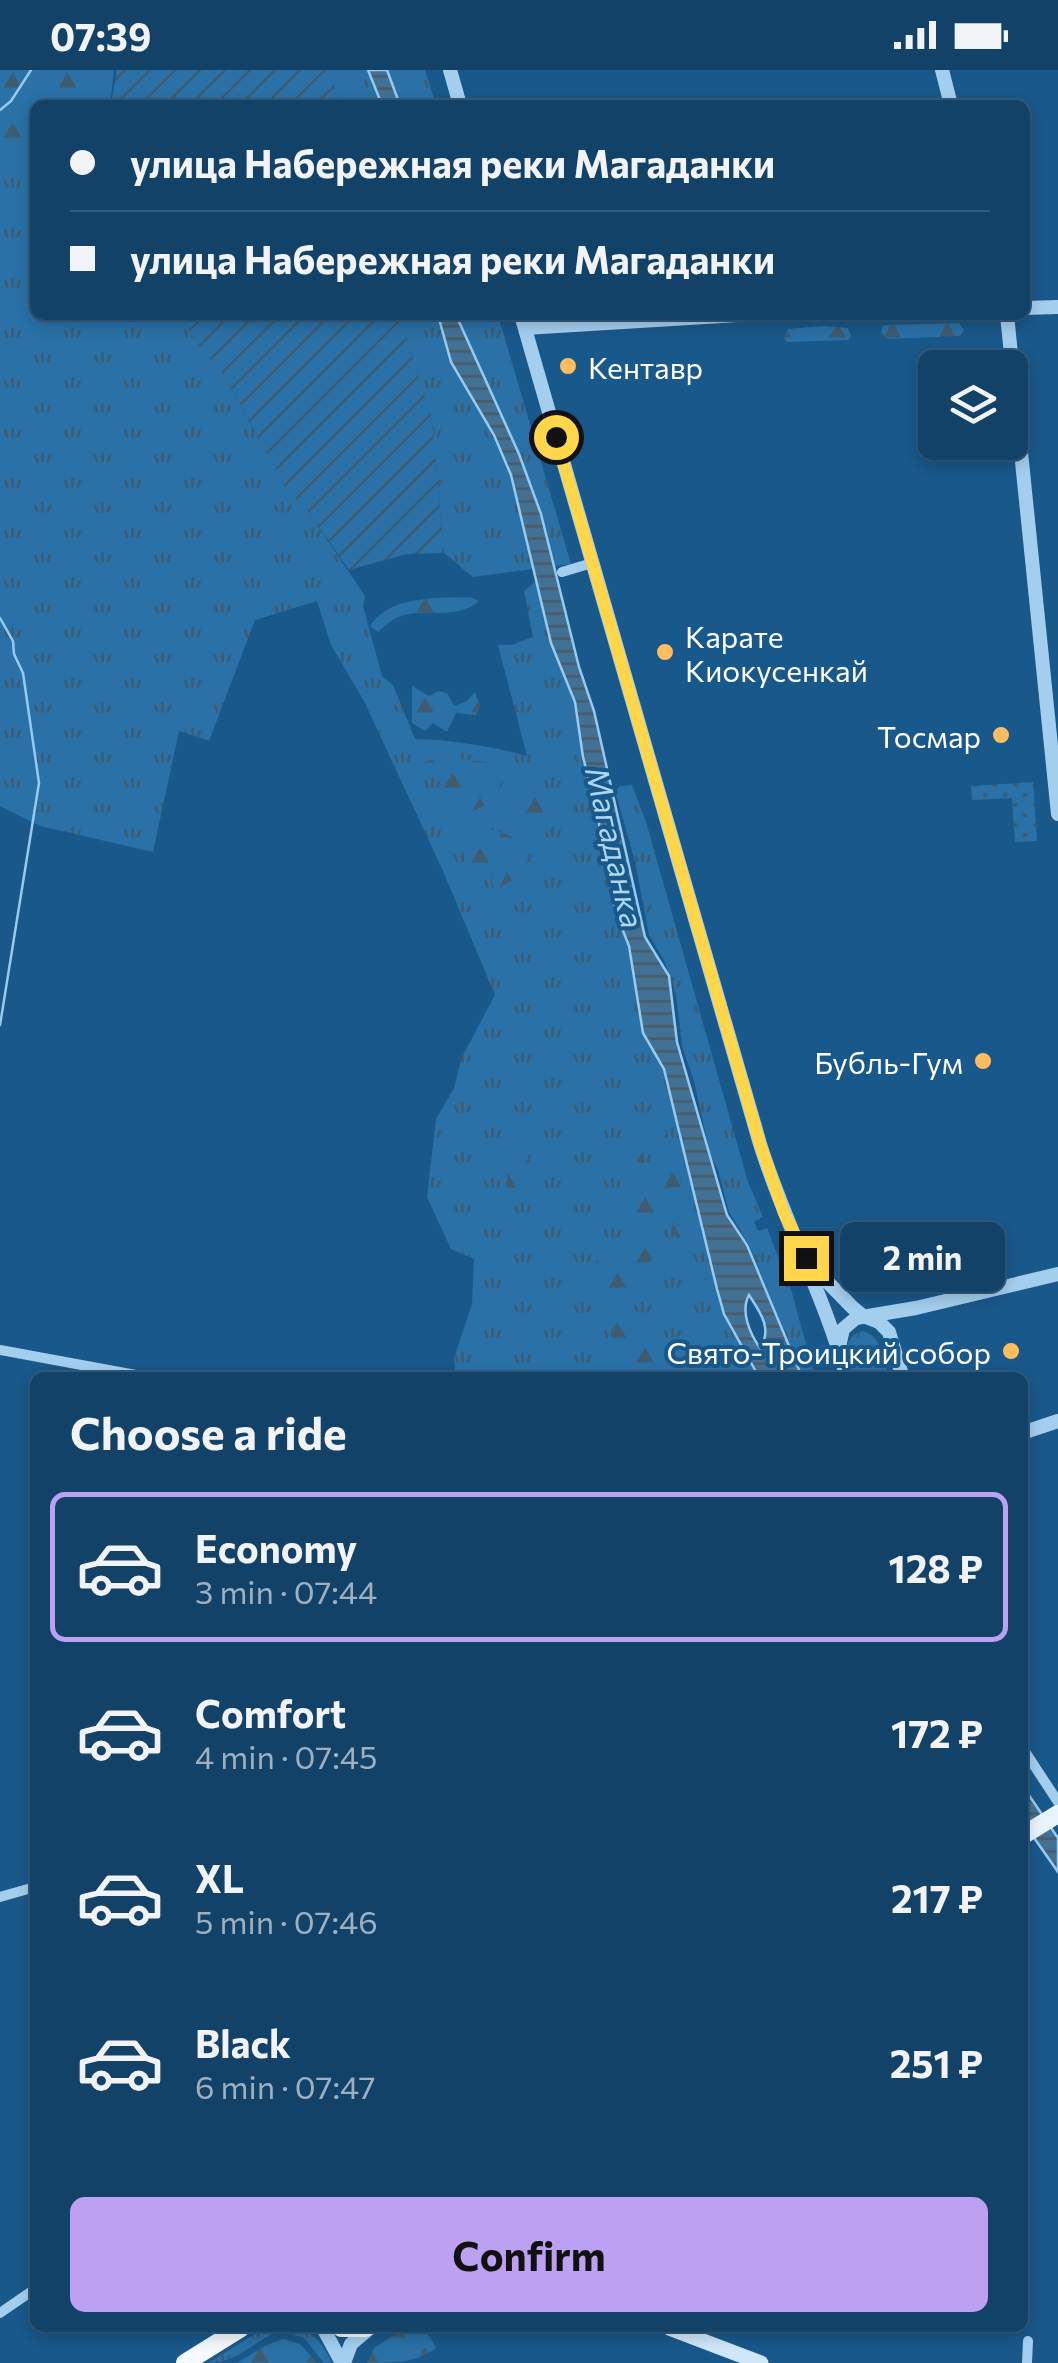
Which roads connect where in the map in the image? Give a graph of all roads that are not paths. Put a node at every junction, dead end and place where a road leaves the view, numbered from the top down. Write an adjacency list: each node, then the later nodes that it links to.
1 (450, 70): 3 (street)
2 (942, 70): 4 (street)
3 (459, 100)
4 (950, 100)
5 (1030, 308): 6 (street)
6 (1058, 308)
7 (559, 320): 9 (street)
8 (1008, 320): 12 (street)
9 (523, 321): 10 (street)
10 (592, 563): 11 (street); 13 (street)
11 (562, 572)
12 (1058, 814)
13 (806, 1258): 16 (street); 19 (street)
14 (1058, 1274): 15 (street)
15 (916, 1308): 16 (street); 17 (street)
16 (863, 1316): 17 (street); 19 (street)
17 (894, 1341): 21 (street)
18 (0, 1350): 20 (street)
19 (843, 1366)
20 (119, 1372)
21 (902, 1372)
22 (1058, 1421): 23 (street)
23 (1028, 1431)
24 (1028, 1756): 25 (street)
25 (1058, 1802)
26 (1058, 1814): 27 (main road)
27 (1028, 1831)
28 (30, 1888): 29 (street)
29 (0, 1897)
30 (30, 2292): 31 (street)
31 (0, 2313)
32 (232, 2332): 37 (highway)
33 (325, 2332): 38 (street)
34 (364, 2332): 38 (street)
35 (680, 2332): 39 (main road)
36 (1028, 2341): 40 (street)
37 (185, 2363)
38 (343, 2363)
39 (761, 2363)
40 (1026, 2363)

